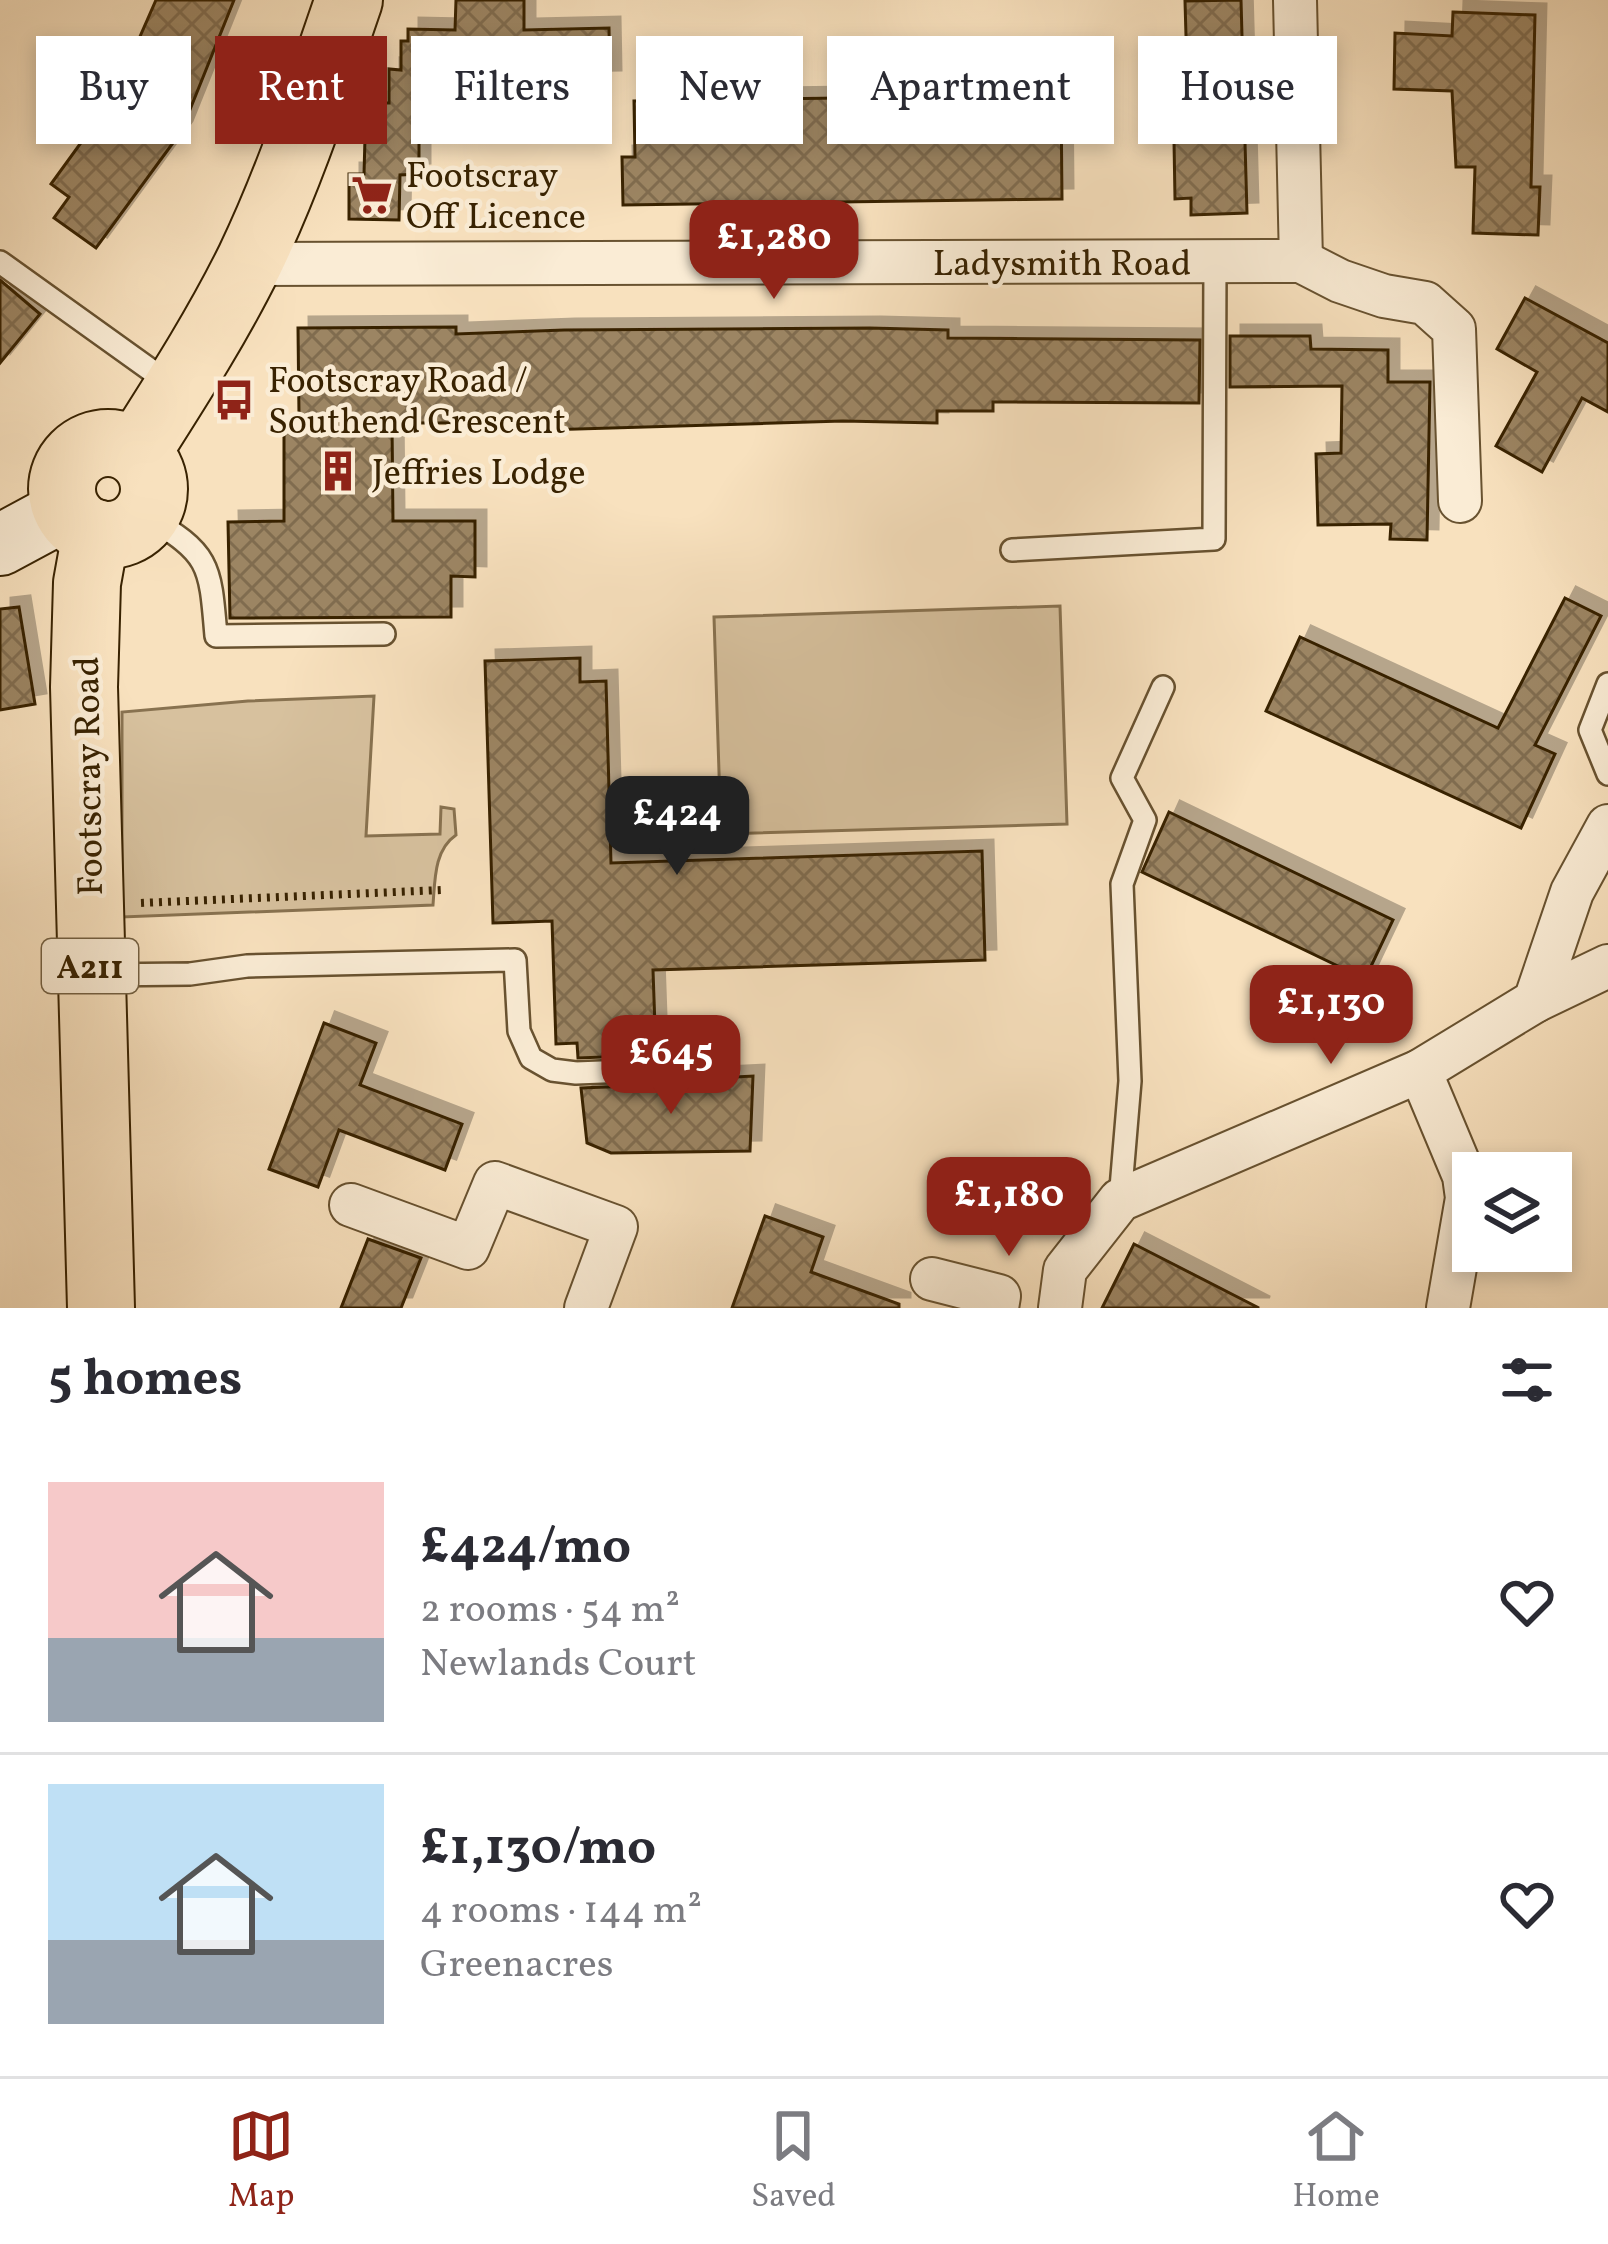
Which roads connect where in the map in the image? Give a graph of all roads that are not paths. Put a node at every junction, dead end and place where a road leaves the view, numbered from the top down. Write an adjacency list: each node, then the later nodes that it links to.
1 (350, 0): 6 (main road, A211)
2 (1295, 0): 4 (street)
3 (1215, 261): 4 (street, Ladysmith Road); 6 (street, Ladysmith Road); 11 (lane)
4 (1300, 261): 8 (street)
5 (0, 262): 7 (lane)
6 (248, 264): 7 (main road, A211)
7 (178, 390): 9 (main road, A211)
8 (1460, 501)
9 (103, 519): 10 (street); 12 (lane); 18 (main road, Footscray Road / A211)
10 (0, 545)
11 (1012, 550)
12 (384, 634)
13 (1608, 684): 15 (lane)
14 (1162, 687): 22 (lane)
15 (1608, 774)
16 (1608, 826): 19 (street)
17 (1608, 966): 19 (street)
18 (90, 975): 20 (lane); 25 (main road, Footscray Road / A211)
19 (1535, 1001): 21 (street)
20 (704, 1068)
21 (1420, 1071): 22 (street); 29 (street)
22 (1120, 1200): 28 (street)
23 (351, 1205): 26 (street)
24 (932, 1279): 27 (street)
25 (101, 1308)
26 (586, 1308)
27 (997, 1308)
28 (1060, 1308)
29 (1448, 1308)

